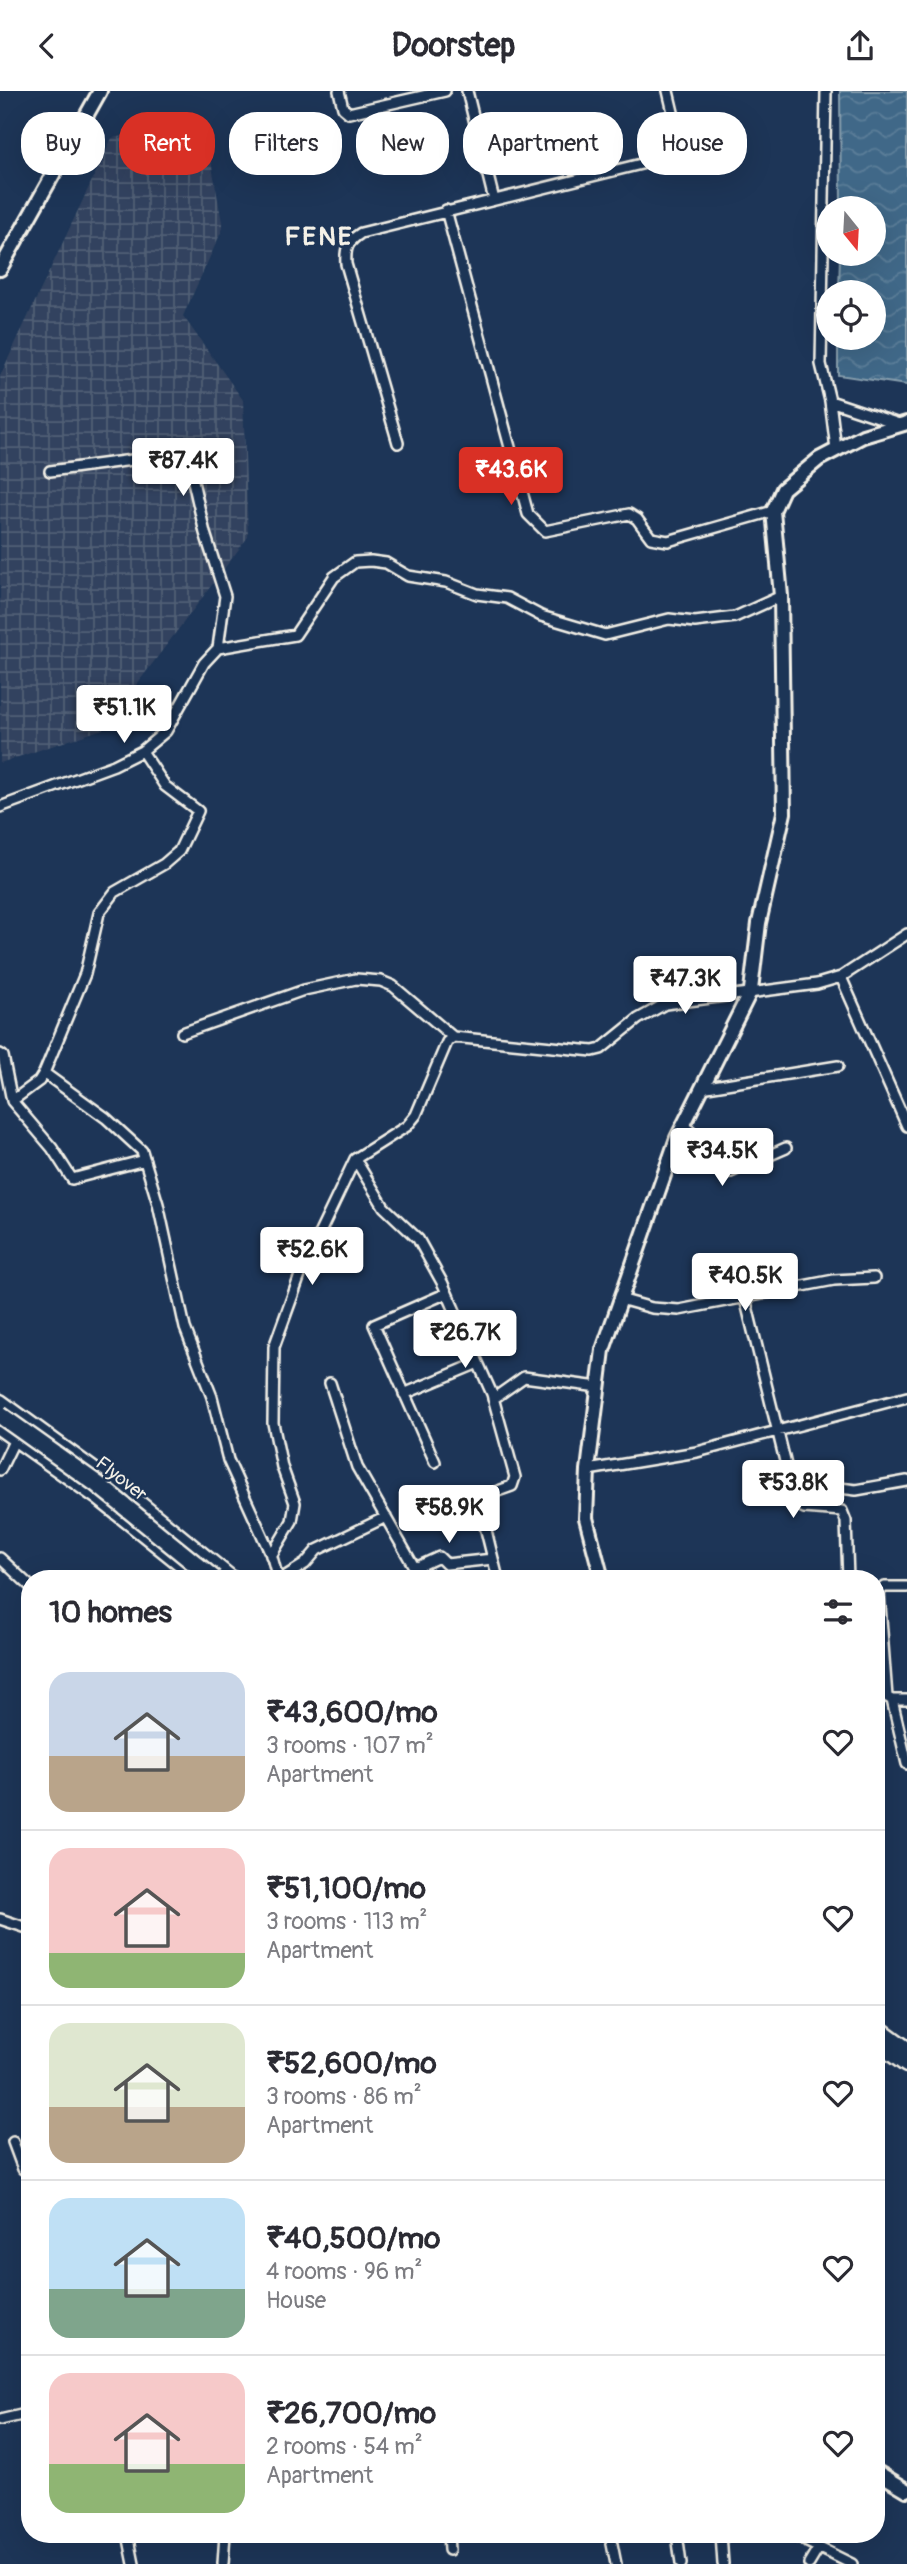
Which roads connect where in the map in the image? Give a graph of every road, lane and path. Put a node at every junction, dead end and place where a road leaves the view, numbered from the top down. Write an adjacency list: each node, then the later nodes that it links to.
1 (100, 91): 11 (street)
2 (339, 91): 3 (street)
3 (445, 91)
4 (467, 91): 9 (street)
5 (668, 91): 7 (street)
6 (826, 91): 12 (street)
7 (673, 112)
8 (637, 164): 9 (street)
9 (494, 200): 10 (street)
10 (446, 210): 14 (street); 17 (street)
11 (0, 269)
12 (830, 401): 13 (street); 15 (street)
13 (903, 423): 15 (street)
14 (398, 443)
15 (836, 449): 17 (street)
16 (50, 471): 19 (street)
17 (773, 511): 18 (street)
18 (781, 596): 19 (street); 24 (street)
19 (218, 648): 20 (street)
20 (142, 751): 21 (street); 29 (street)
21 (0, 807)
22 (907, 934): 23 (street)
23 (841, 977): 24 (street); 33 (street)
24 (751, 991): 26 (street); 30 (street)
25 (182, 1033): 26 (street)
26 (453, 1037): 35 (street)
27 (0, 1055): 31 (street)
28 (838, 1066): 30 (street)
29 (44, 1073): 31 (street); 36 (street)
30 (701, 1088): 32 (street)
31 (12, 1101): 36 (street)
32 (684, 1122): 34 (street); 40 (street)
33 (907, 1126)
34 (786, 1148)
35 (355, 1159): 38 (street); 59 (street)
36 (145, 1160): 59 (street)
37 (874, 1277): 39 (street)
38 (447, 1293): 41 (street); 44 (street)
39 (745, 1298): 40 (street); 51 (street)
40 (620, 1299): 43 (street)
41 (478, 1363): 44 (street); 46 (street)
42 (330, 1383): 58 (street)
43 (598, 1387): 46 (street); 55 (street)
44 (404, 1394): 53 (street)
45 (907, 1397): 51 (street)
46 (493, 1399): 61 (street)
47 (0, 1402): 49 (main road)
48 (0, 1415): 64 (highway, Flyover, bridge)
49 (25, 1419): 52 (street); 65 (main road)
50 (0, 1428): 52 (main road)
51 (779, 1430): 55 (street); 57 (street)
52 (15, 1438): 54 (street); 63 (main road)
53 (435, 1462)
54 (0, 1470)
55 (588, 1470): 69 (street)
56 (907, 1481): 57 (street)
57 (791, 1482): 70 (street)
58 (386, 1517): 62 (street); 67 (street)
59 (271, 1556): 66 (street)
60 (0, 1558): 71 (street)
61 (493, 1559): 62 (street); 68 (street)
62 (415, 1568)
63 (189, 1570)
64 (203, 1570)
65 (221, 1570)
66 (276, 1570)
67 (295, 1570)
68 (496, 1570)
69 (600, 1570)
70 (848, 1570)
71 (21, 1578)
72 (885, 1587): 73 (street)
73 (907, 1587)
74 (885, 1654): 76 (street)
75 (885, 1695): 76 (street)
76 (890, 1698): 77 (street); 78 (street)
77 (907, 1700)
78 (907, 1764)
79 (0, 1919): 80 (street)
80 (21, 1926)
81 (885, 2033): 84 (main road)
82 (885, 2041): 86 (highway)
83 (885, 2048): 87 (highway)
84 (907, 2049)
85 (885, 2054): 88 (main road)
86 (907, 2057)
87 (907, 2064)
88 (907, 2070)
89 (13, 2142): 90 (street)
90 (21, 2164)
91 (21, 2415): 92 (street)
92 (0, 2420)
93 (885, 2477): 94 (street)
94 (907, 2490)
95 (130, 2543): 104 (street)
96 (224, 2543): 105 (street)
97 (449, 2543): 103 (street)
98 (612, 2543): 106 (street)
99 (678, 2543): 107 (street)
100 (722, 2543): 108 (street)
101 (807, 2543): 102 (street)
102 (818, 2549): 109 (street); 110 (street)
103 (449, 2550)
104 (134, 2564)
105 (223, 2564)
106 (616, 2564)
107 (681, 2564)
108 (723, 2564)
109 (809, 2564)
110 (852, 2564)

